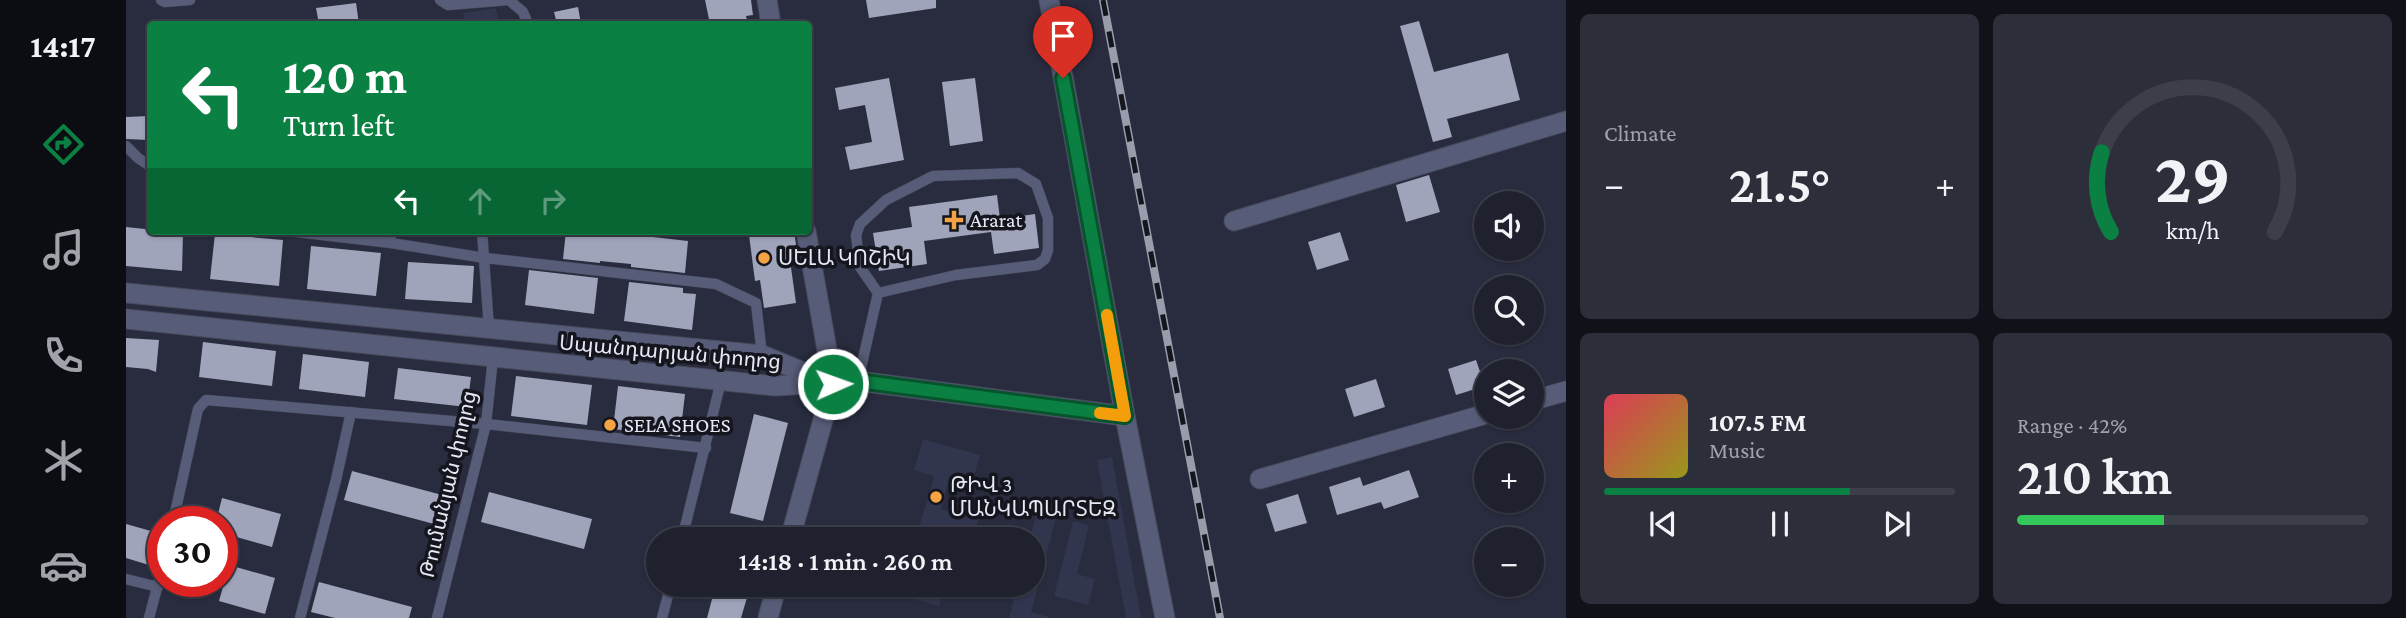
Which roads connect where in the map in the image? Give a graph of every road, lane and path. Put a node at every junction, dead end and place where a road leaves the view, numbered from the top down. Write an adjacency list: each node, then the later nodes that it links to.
1 (161, 0): 2 (lane)
2 (190, 0)
3 (440, 0): 6 (lane)
4 (767, 0): 7 (street)
5 (1049, 0): 30 (street)
6 (527, 21)
7 (770, 21)
8 (1566, 121): 11 (street)
9 (126, 146): 10 (lane)
10 (147, 164)
11 (1234, 221)
12 (322, 235): 16 (lane)
13 (390, 235): 16 (lane)
14 (482, 235): 17 (lane)
15 (807, 235): 26 (street)
16 (391, 243): 17 (lane)
17 (485, 258): 21 (lane); 22 (lane)
18 (126, 293): 21 (street, Սպանդարյան փողոց)
19 (878, 293): 19 (lane); 25 (lane)
20 (126, 319): 23 (street, Սպանդարյան փողոց)
21 (489, 328): 22 (street, Սպանդարյան փողոց)
22 (762, 355): 26 (street, Սպանդարյան փողոց)
23 (493, 358): 24 (street, Սպանդարյան փողոց); 32 (lane, Թումանյան փողոց)
24 (721, 381): 26 (street, Սպանդարյան փողոց); 33 (lane)
25 (858, 381): 26 (street); 30 (street)
26 (833, 384): 37 (street)
27 (1566, 391): 28 (street)
28 (1544, 397)
29 (351, 412): 32 (lane); 35 (lane); 44 (lane)
30 (1125, 416): 48 (street)
31 (1474, 417): 34 (street)
32 (486, 424): 33 (lane); 45 (lane, Թումանյան փողոց)
33 (706, 448): 36 (lane)
34 (1260, 479)
35 (177, 506)
36 (685, 527)
37 (793, 527)
38 (126, 579): 39 (lane)
39 (147, 584)
40 (155, 597): 43 (lane)
41 (668, 597): 46 (lane)
42 (774, 597): 47 (street)
43 (149, 618)
44 (299, 618)
45 (437, 618)
46 (662, 618)
47 (768, 618)
48 (1165, 618)

